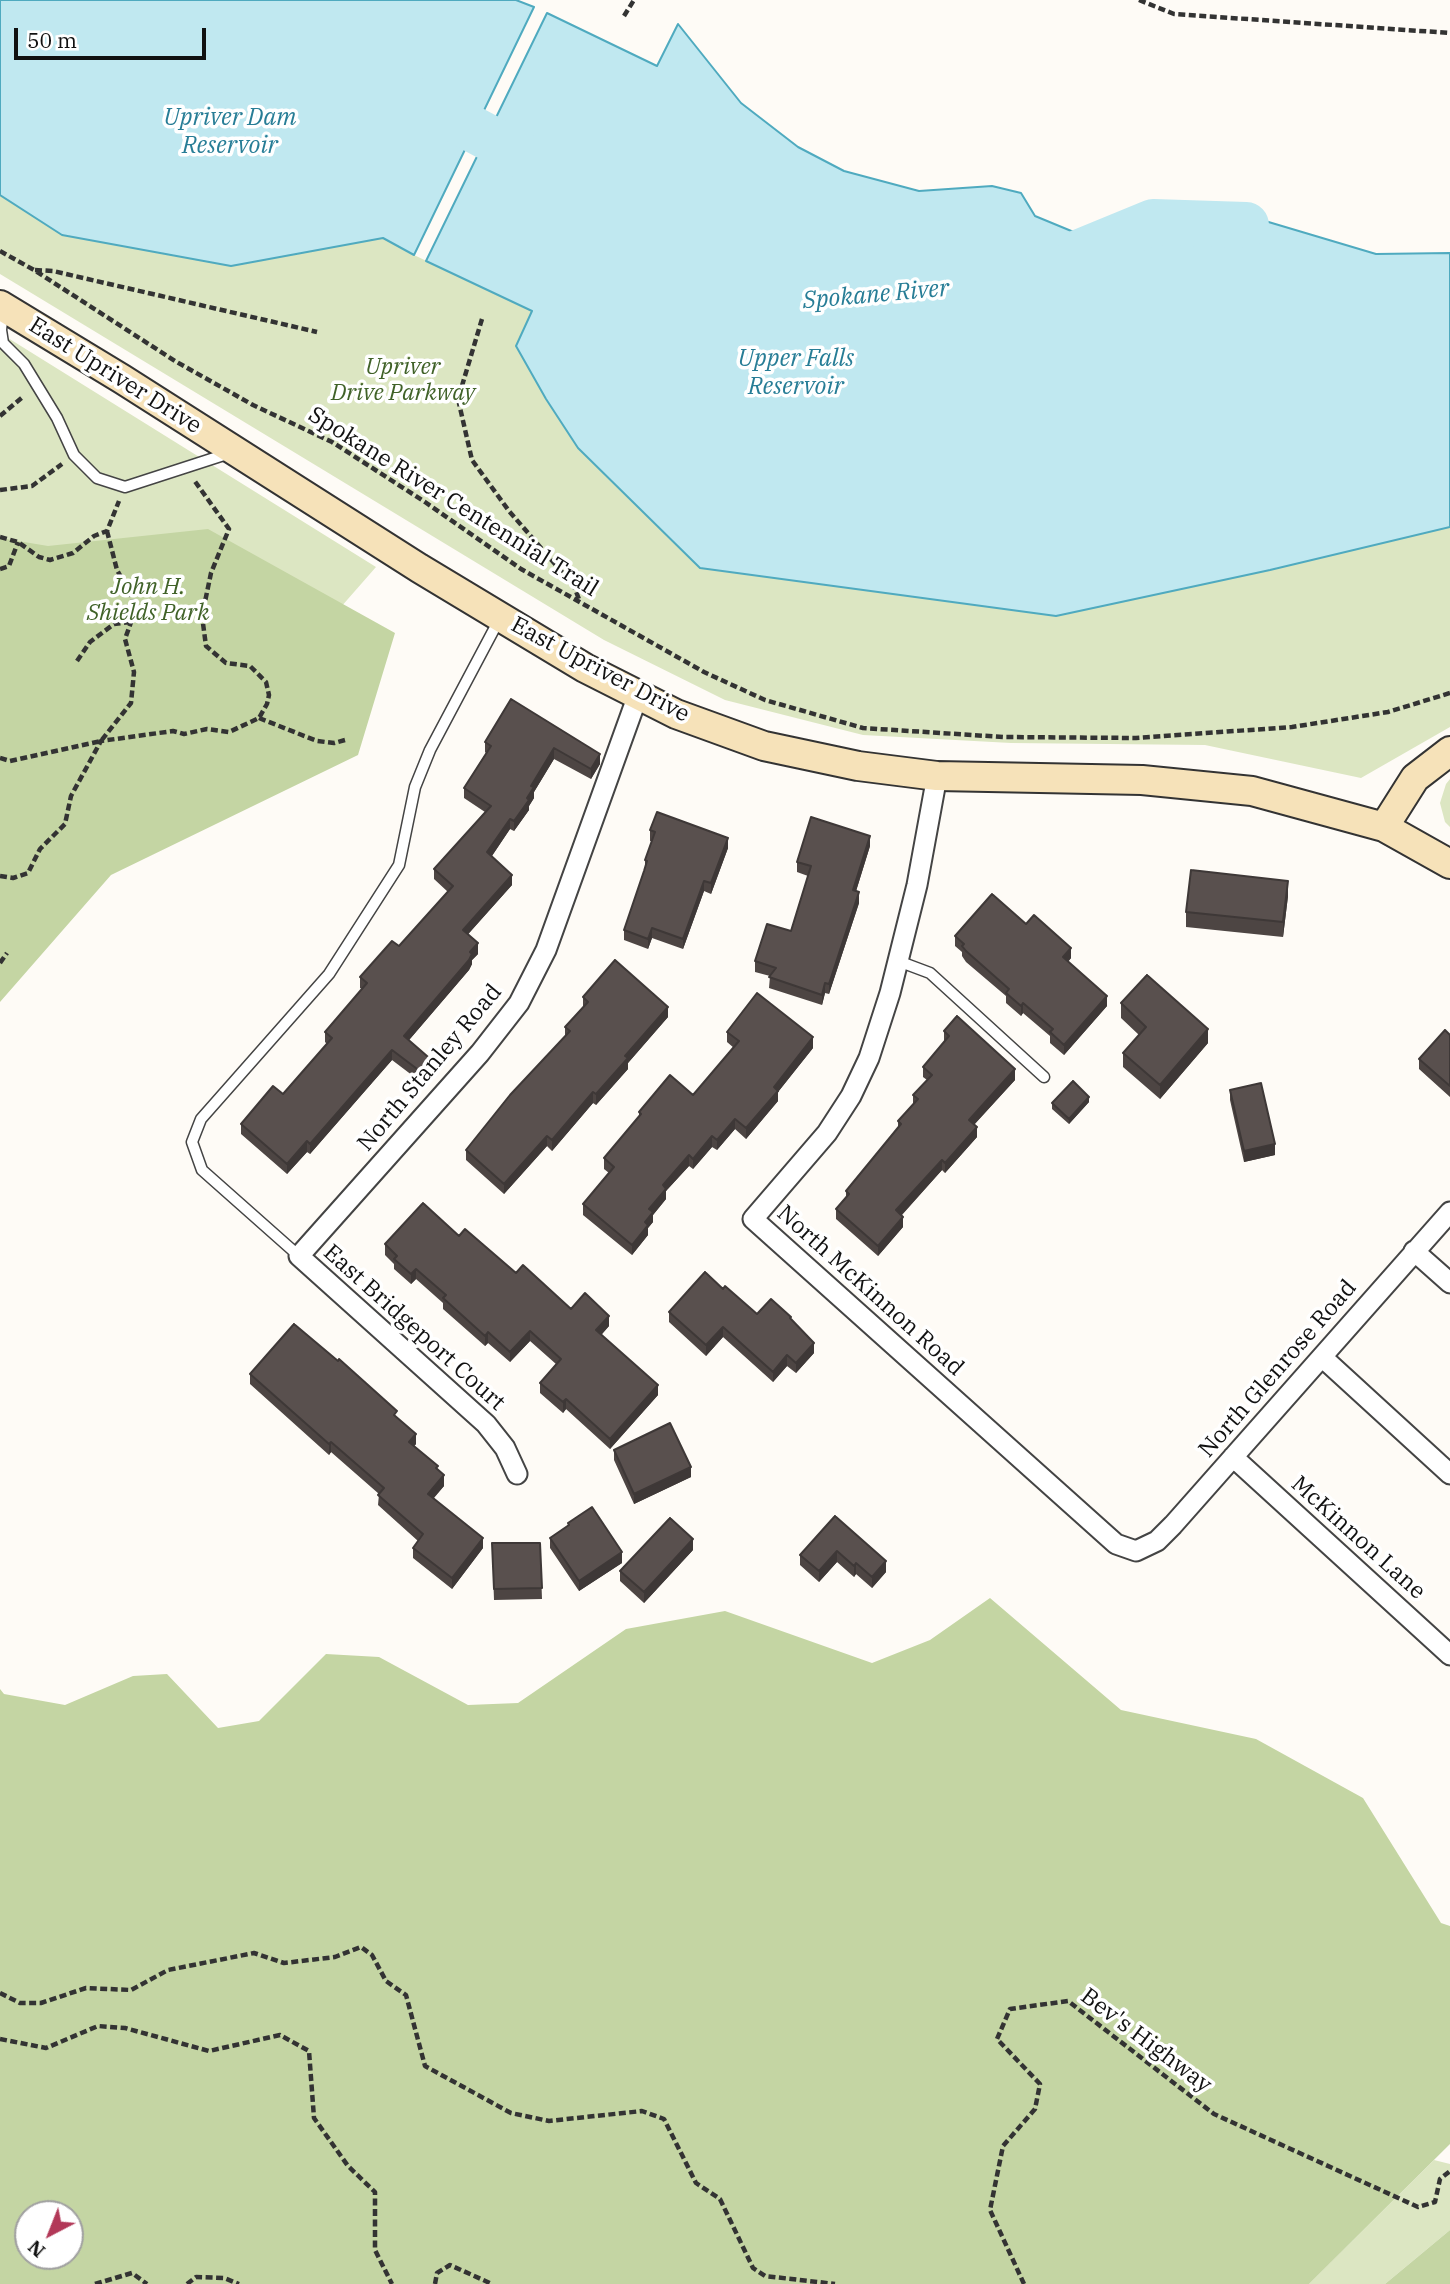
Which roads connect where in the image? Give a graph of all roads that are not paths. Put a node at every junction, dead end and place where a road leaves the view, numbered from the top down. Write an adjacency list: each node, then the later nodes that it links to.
1 (2, 306): 2 (main road, East Upriver Drive); 2 (lane)
2 (236, 452): 3 (main road, East Upriver Drive)
3 (500, 617): 4 (main road, East Upriver Drive); 13 (lane)
4 (638, 695): 6 (main road, East Upriver Drive); 13 (street, North Stanley Road)
5 (1450, 751): 7 (main road)
6 (937, 776): 7 (main road, East Upriver Drive); 9 (street, North McKinnon Road)
7 (1384, 827): 8 (main road, East Upriver Drive)
8 (1450, 864)
9 (898, 961): 10 (lane); 19 (street, North McKinnon Road)
10 (1045, 1077)
11 (1450, 1212): 12 (street, North Glenrose Road)
12 (1414, 1251): 14 (street); 15 (street, North Glenrose Road)
13 (299, 1256): 17 (street, East Bridgeport Court)
14 (1450, 1283)
15 (1322, 1357): 16 (street, North Glenrose Road); 18 (street)
16 (1233, 1457): 19 (street, North Glenrose Road); 20 (street, McKinnon Lane)
17 (517, 1474)
18 (1450, 1474)
19 (1136, 1551)
20 (1450, 1655)

